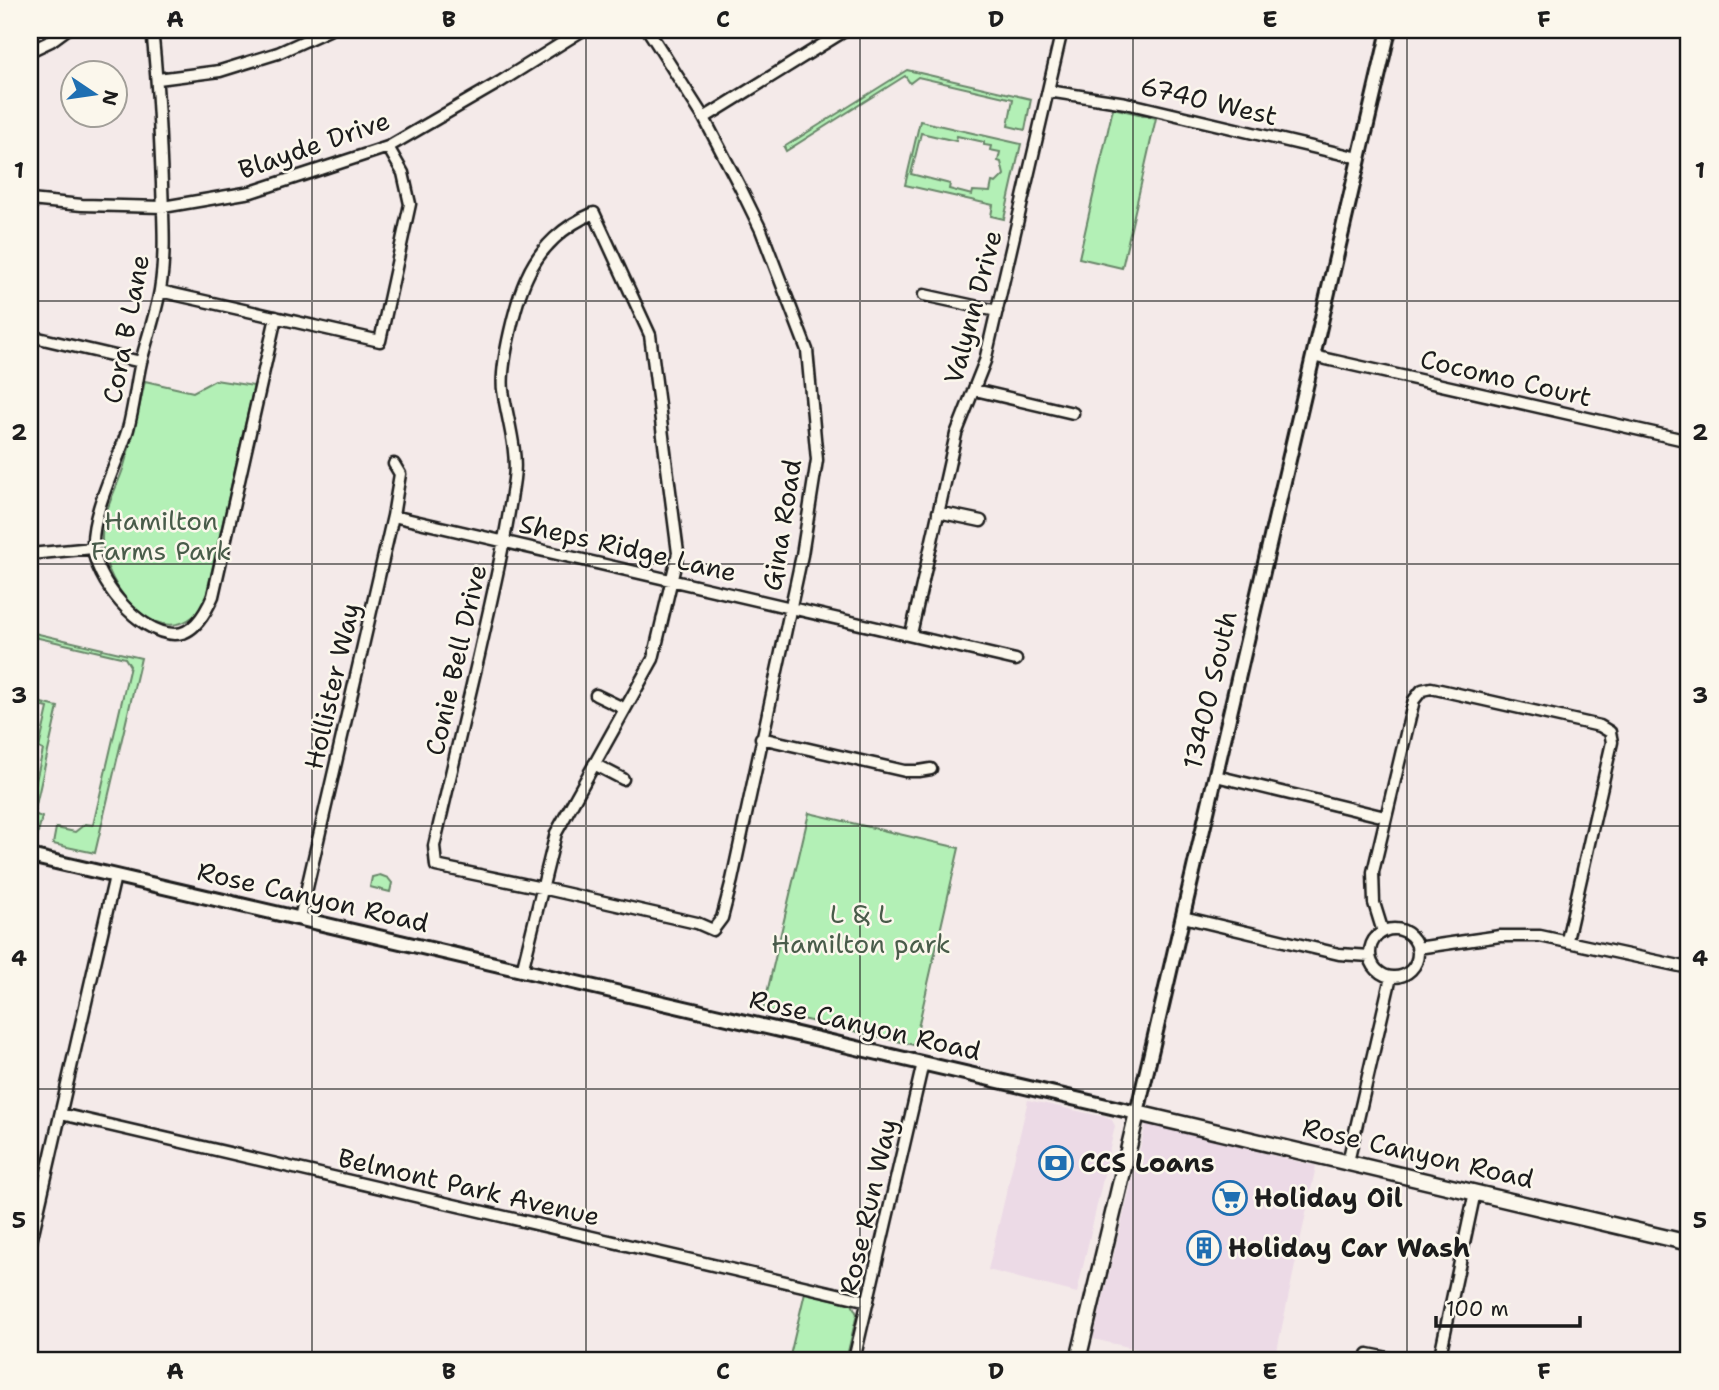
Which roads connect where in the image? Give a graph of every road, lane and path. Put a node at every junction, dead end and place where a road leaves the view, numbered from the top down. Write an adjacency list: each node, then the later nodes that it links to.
1 (66, 30): 9 (street)
2 (152, 30): 10 (street, Cora B Lane)
3 (329, 30): 10 (street)
4 (583, 30): 13 (street, Blayde Drive)
5 (648, 30): 12 (street, Gina Road)
6 (846, 30): 12 (street)
7 (1062, 30): 11 (street, Valynn Drive)
8 (1389, 30): 14 (street, 13400 South)
9 (30, 51)
10 (158, 79): 16 (street, Cora B Lane)
11 (1048, 91): 14 (street, 6740 West); 19 (street, Valynn Drive)
12 (704, 118): 35 (street, Gina Road)
13 (388, 147): 16 (street, Blayde Drive); 20 (street)
14 (1359, 158): 22 (street, 13400 South)
15 (30, 200): 16 (street, Blayde Drive)
16 (163, 207): 17 (street, Cora B Lane)
17 (160, 291): 20 (street); 23 (street, Cora B Lane)
18 (924, 295): 19 (street)
19 (997, 311): 24 (street, Valynn Drive)
20 (276, 317): 32 (street)
21 (30, 336): 23 (street)
22 (1313, 356): 26 (street, Cocomo Court); 43 (street, 13400 South)
23 (141, 362): 32 (street, Cora B Lane)
24 (975, 390): 25 (street); 28 (street, Valynn Drive)
25 (1073, 413)
26 (1689, 441)
27 (394, 464): 29 (street, Hollister Way)
28 (938, 512): 30 (street); 36 (street, Valynn Drive)
29 (393, 516): 31 (street, Sheps Ridge Lane); 50 (street, Hollister Way)
30 (981, 521)
31 (505, 541): 34 (street, Sheps Ridge Lane); 34 (street, Conie Bell Drive); 48 (street, Conie Bell Drive)
32 (93, 548): 33 (street)
33 (30, 554)
34 (673, 579): 35 (street, Sheps Ridge Lane); 39 (street)
35 (790, 607): 36 (street, Sheps Ridge Lane); 40 (street, Gina Road)
36 (911, 634): 37 (street, Sheps Ridge Lane)
37 (1016, 660)
38 (596, 695): 39 (street)
39 (625, 709): 41 (street)
40 (761, 738): 42 (street); 51 (street, Gina Road)
41 (594, 764): 44 (street); 48 (street)
42 (931, 769)
43 (1216, 776): 45 (street); 49 (street, 13400 South)
44 (622, 779)
45 (1385, 817): 52 (street); 53 (street)
46 (30, 856): 47 (street, Rose Canyon Road)
47 (115, 876): 50 (street, Rose Canyon Road); 61 (street)
48 (542, 888): 51 (street, Conie Bell Drive); 57 (street)
49 (1183, 917): 55 (street); 60 (street, 13400 South)
50 (300, 918): 57 (street, Rose Canyon Road)
51 (713, 930)
52 (1383, 932): 54 (street); 55 (street)
53 (1567, 940): 54 (street); 56 (street)
54 (1417, 948): 58 (street)
55 (1370, 956): 58 (street)
56 (1689, 968)
57 (522, 971): 59 (street, Rose Canyon Road)
58 (1391, 977): 62 (street)
59 (923, 1063): 60 (street, Rose Canyon Road); 66 (street, Rose Run Way)
60 (1138, 1113): 62 (main road, Rose Canyon Road); 68 (main road, 13400 South)
61 (61, 1114): 65 (street); 66 (street, Belmont Park Avenue)
62 (1348, 1162): 63 (main road, Rose Canyon Road)
63 (1475, 1192): 64 (main road, Rose Canyon Road); 71 (street)
64 (1689, 1243)
65 (30, 1246)
66 (868, 1301): 67 (street, Rose Run Way)
67 (854, 1360)
68 (1078, 1360)
69 (1367, 1360): 70 (street)
70 (1399, 1360)
71 (1439, 1360)

